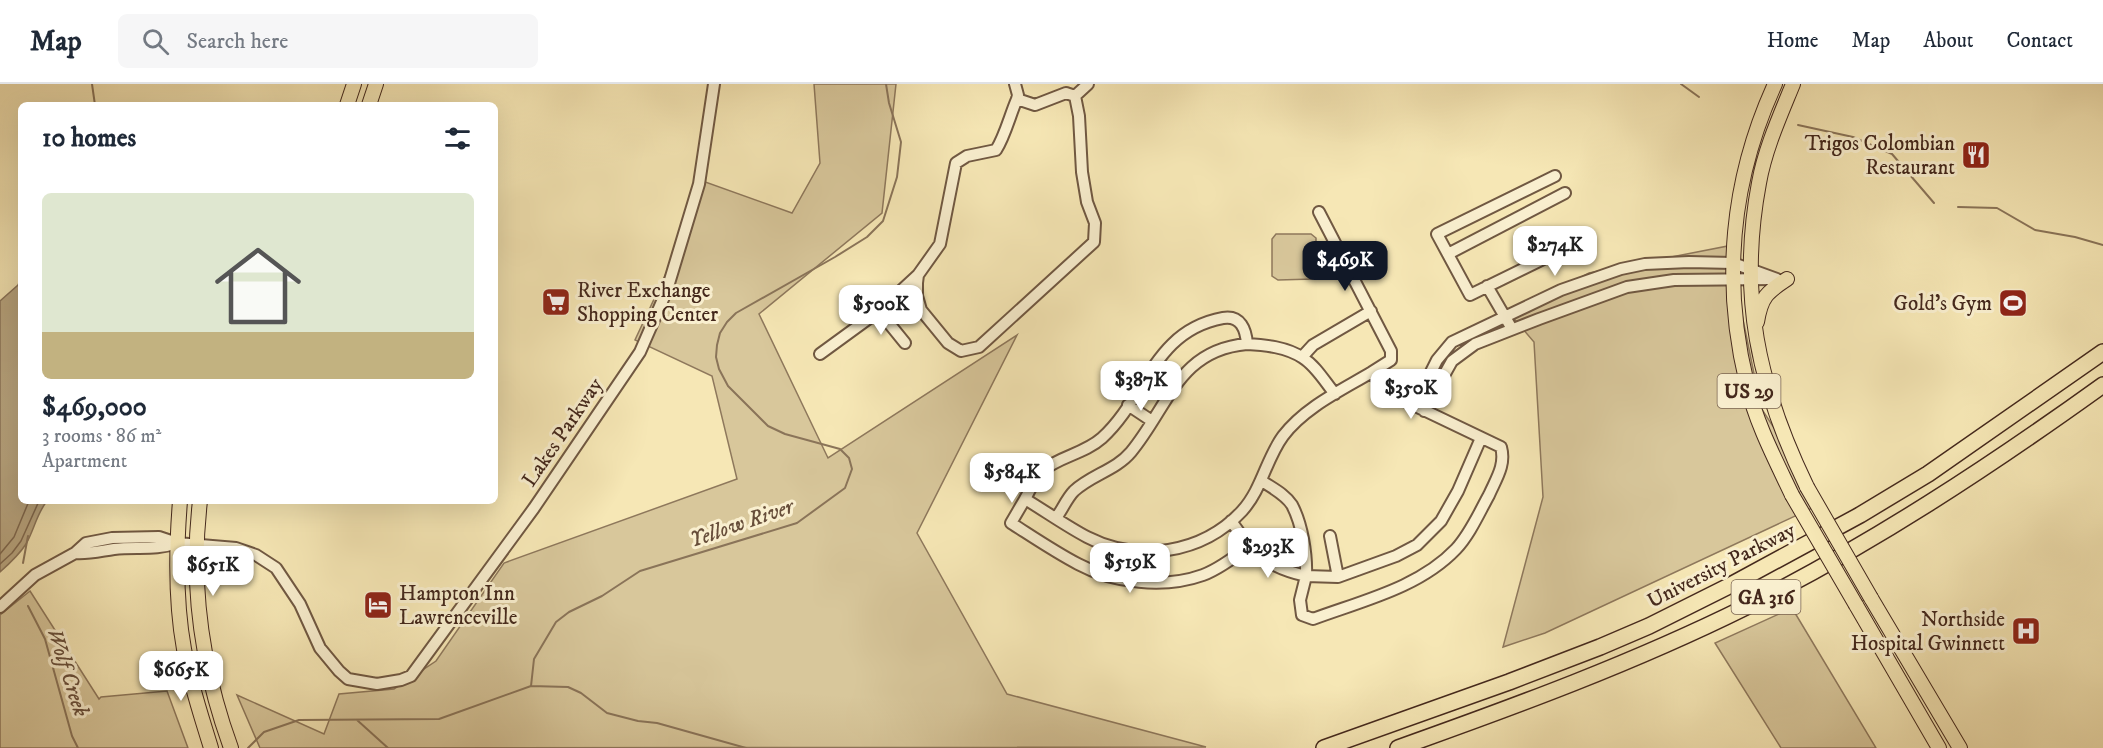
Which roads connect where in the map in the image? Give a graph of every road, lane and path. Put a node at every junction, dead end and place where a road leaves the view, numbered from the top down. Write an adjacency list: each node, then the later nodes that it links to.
1 (354, 84): 10 (main road)
2 (376, 84): 11 (main road)
3 (714, 84): 48 (street, Lakes Parkway)
4 (1015, 84): 9 (street)
5 (1088, 84): 8 (street)
6 (1774, 84): 17 (main road, US 29)
7 (1793, 84): 18 (main road, US 29)
8 (1075, 96): 9 (street); 19 (street)
9 (1018, 97): 19 (street)
10 (348, 102)
11 (370, 102)
12 (1555, 176): 16 (street)
13 (1565, 194): 16 (street)
14 (1319, 212): 24 (street)
15 (1578, 242): 22 (street)
16 (1448, 254): 22 (street)
17 (1733, 263): 18 (street); 20 (main road, US 29); 25 (street)
18 (1751, 274): 20 (street); 27 (main road, US 29)
19 (918, 275): 23 (street)
20 (1733, 279): 26 (street); 57 (main road, US 29, bridge)
21 (1787, 279): 27 (main road)
22 (1487, 286): 25 (street)
23 (879, 311): 28 (street); 31 (street)
24 (1371, 311): 32 (street); 33 (street)
25 (1503, 316): 26 (street); 37 (street)
26 (1512, 329): 37 (street)
27 (1755, 335): 58 (main road, US 29, bridge)
28 (905, 343)
29 (1247, 344): 32 (street); 36 (street); 38 (street)
30 (2103, 352): 55 (highway, University Parkway / GA 316)
31 (820, 354)
32 (1302, 357): 35 (street)
33 (1372, 372): 35 (street); 37 (street)
34 (2103, 385): 56 (highway, GA 316)
35 (1335, 394): 40 (street)
36 (1128, 405): 38 (street); 41 (street)
37 (1419, 409): 39 (street)
38 (1152, 421): 44 (street)
39 (1480, 438): 50 (street); 51 (street)
40 (1262, 481): 45 (street); 50 (street)
41 (1025, 499): 44 (street); 49 (street)
42 (180, 504): 47 (main road)
43 (200, 504): 48 (main road)
44 (1056, 518): 45 (street)
45 (1231, 521): 49 (street)
46 (1330, 536): 51 (street)
47 (177, 543): 48 (street, Lakes Parkway); 52 (street, Lakes Parkway); 53 (main road)
48 (196, 545): 54 (main road)
49 (1249, 546): 50 (street)
50 (1306, 576): 51 (street)
51 (1338, 577)
52 (0, 607)
53 (211, 748)
54 (231, 748)
55 (1324, 748)
56 (1398, 748)
57 (1939, 748)
58 (1960, 748)

